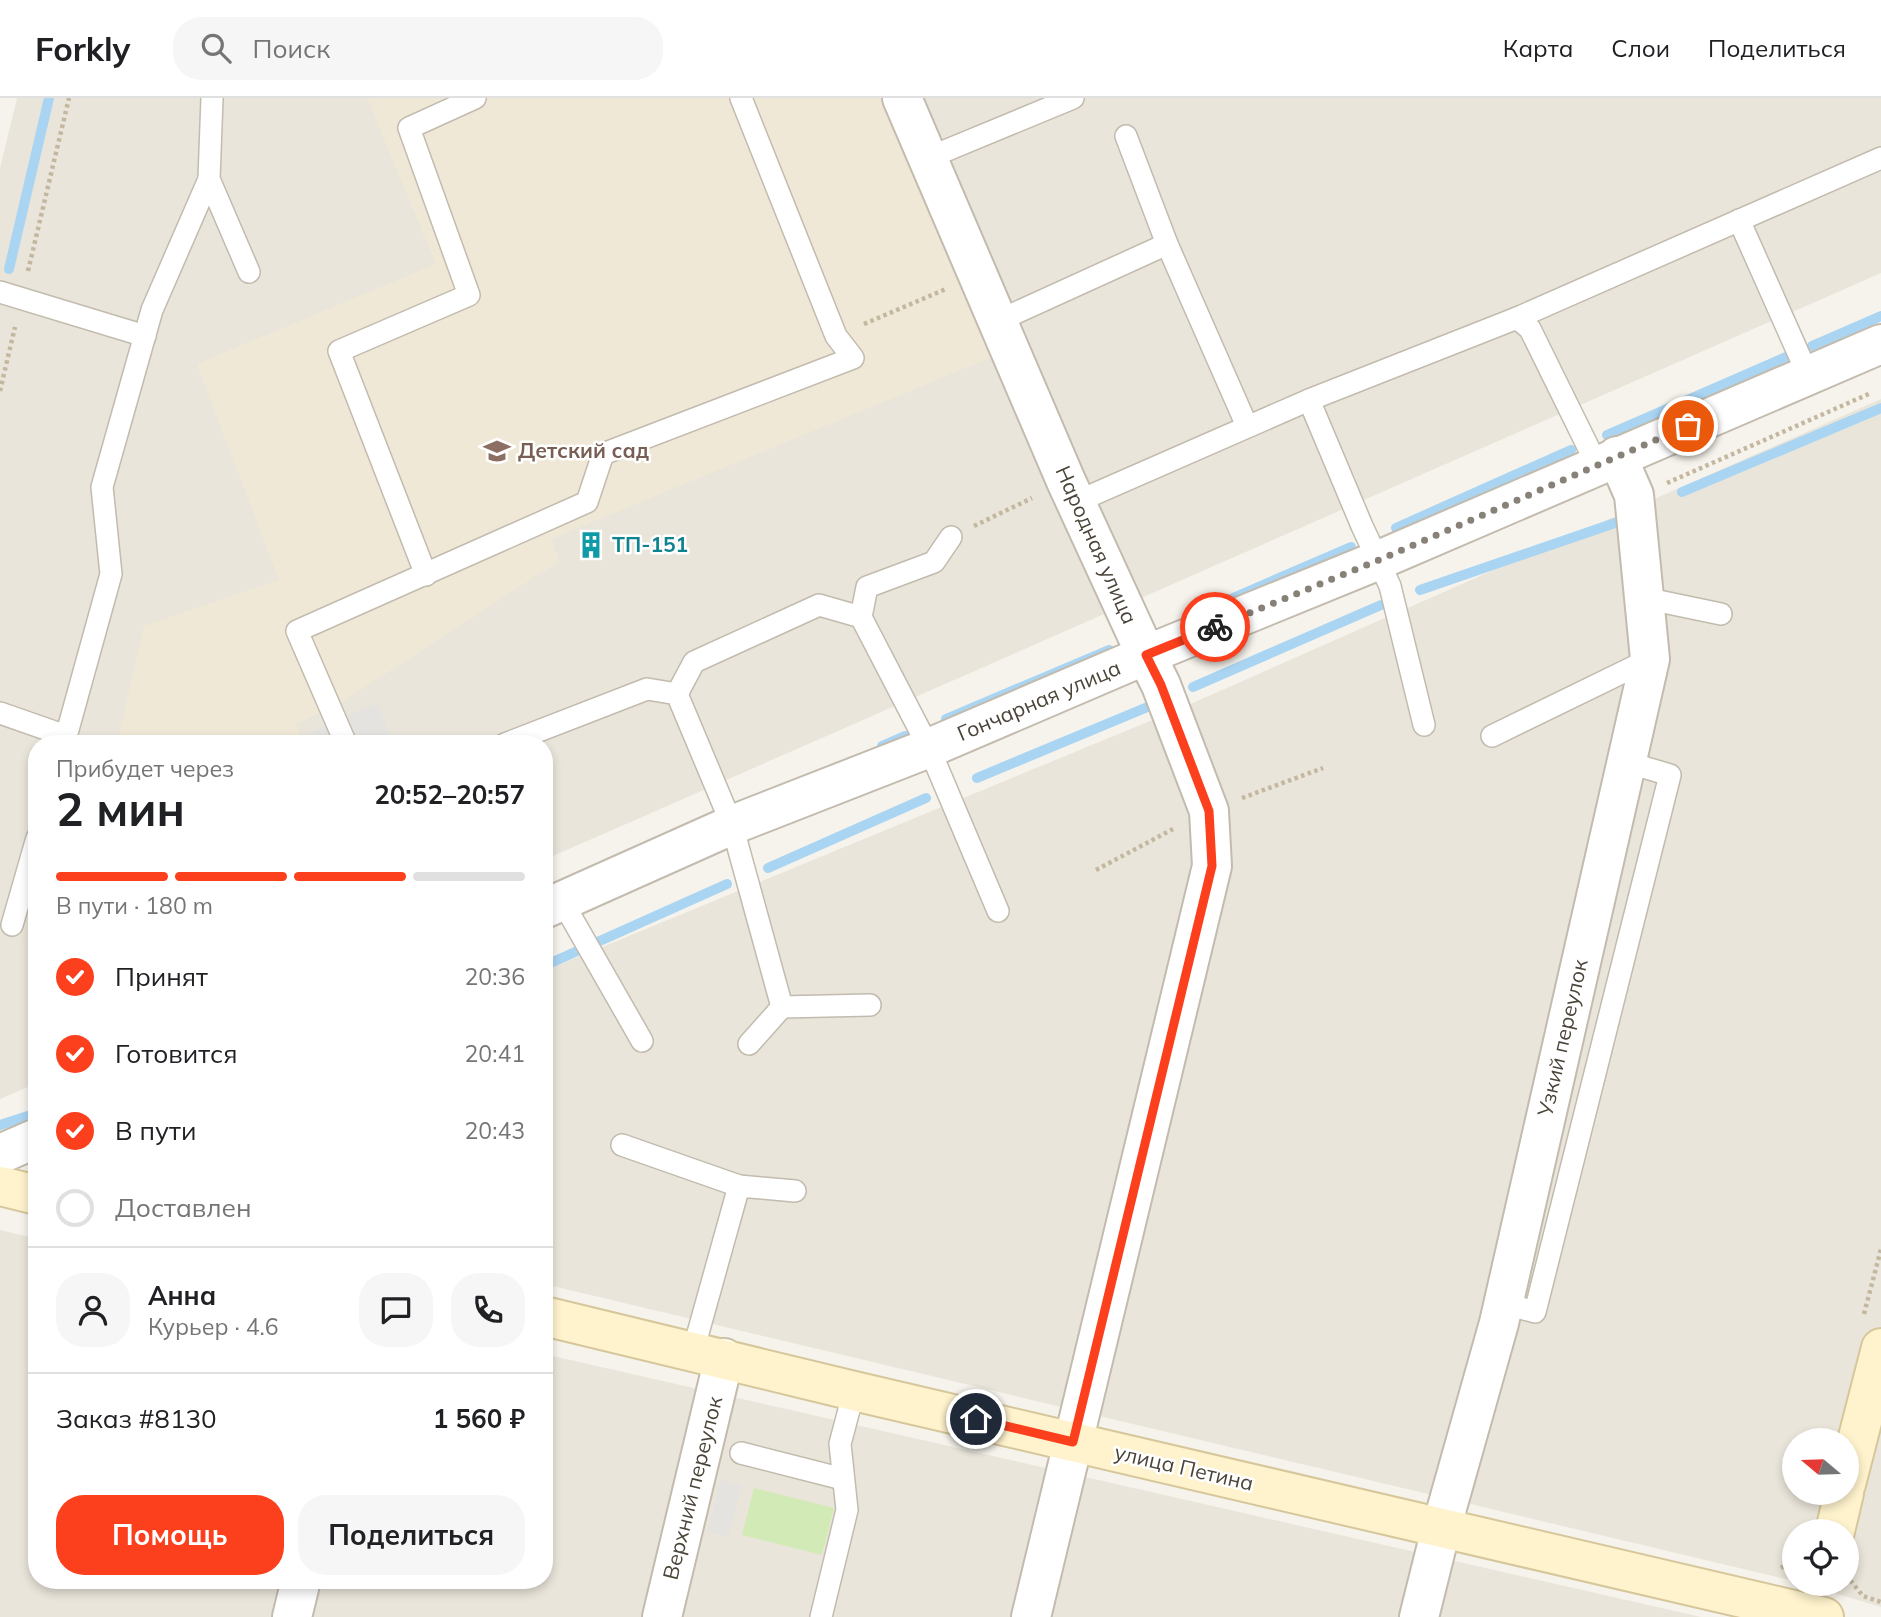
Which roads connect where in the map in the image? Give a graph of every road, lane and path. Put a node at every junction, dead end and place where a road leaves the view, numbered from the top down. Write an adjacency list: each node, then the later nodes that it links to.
1 (69, 98): 16 (path)
2 (212, 98): 10 (lane)
3 (475, 98): 32 (lane)
4 (741, 98): 20 (lane)
5 (902, 98): 8 (street, Народная улица)
6 (1073, 98): 8 (lane)
7 (1126, 136): 12 (lane)
8 (928, 158): 18 (street, Народная улица)
9 (1881, 158): 11 (lane)
10 (209, 179): 13 (lane); 19 (lane)
11 (1739, 220): 17 (lane); 22 (lane)
12 (1167, 244): 18 (lane); 26 (lane)
13 (250, 272)
14 (948, 288): 20 (path)
15 (0, 292): 16 (lane)
16 (22, 298): 19 (lane); 24 (path)
17 (1517, 318): 25 (lane); 27 (lane)
18 (998, 321): 28 (street, Народная улица)
19 (145, 336): 42 (lane)
20 (836, 336): 32 (lane)
21 (1881, 344): 22 (street, Гончарная улица)
22 (1808, 375): 27 (street, Гончарная улица)
23 (1881, 388): 29 (path)
24 (0, 391)
25 (1309, 400): 26 (lane); 31 (lane)
26 (1247, 426): 28 (lane)
27 (1607, 461): 29 (street, Узкий переулок); 31 (street, Гончарная улица)
28 (1071, 491): 30 (path); 36 (street, Народная улица)
29 (1634, 495): 33 (street, Узкий переулок)
30 (951, 537): 35 (lane)
31 (1379, 560): 36 (street, Гончарная улица); 40 (lane)
32 (426, 575): 43 (lane)
33 (1644, 598): 34 (lane); 37 (street, Узкий переулок)
34 (1721, 614)
35 (861, 617): 38 (lane); 46 (lane)
36 (1146, 655): 46 (street, Гончарная улица); 68 (street, Народная улица)
37 (1650, 659): 45 (lane); 72 (street, Узкий переулок)
38 (677, 694): 44 (lane); 47 (lane)
39 (0, 713): 41 (lane)
40 (1424, 724)
41 (53, 735)
42 (66, 735)
43 (342, 735)
44 (528, 735)
45 (1492, 736)
46 (929, 748): 47 (street, Гончарная улица); 50 (lane)
47 (732, 825): 49 (street, Гончарная улица); 53 (lane)
48 (28, 869): 51 (lane)
49 (553, 905): 54 (lane)
50 (998, 911)
51 (12, 925)
52 (870, 1005): 53 (lane)
53 (782, 1007): 55 (lane)
54 (642, 1041)
55 (749, 1044)
56 (28, 1142): 58 (street)
57 (622, 1145): 60 (lane)
58 (0, 1154)
59 (0, 1186): 62 (street)
60 (739, 1186): 61 (lane); 65 (lane)
61 (795, 1191)
62 (28, 1193)
63 (553, 1318): 65 (street, улица Петина)
64 (1881, 1348): 66 (street)
65 (708, 1354): 67 (street, улица Петина); 78 (street, Верхний переулок)
66 (1876, 1390): 69 (street)
67 (854, 1391): 68 (street, улица Петина); 71 (lane)
68 (1073, 1442): 72 (street, улица Петина); 80 (street, Народная улица)
69 (1859, 1443)
70 (741, 1453): 71 (lane)
71 (843, 1479): 79 (lane)
72 (1441, 1529): 76 (street, улица Петина); 81 (street, Узкий переулок)
73 (299, 1589): 77 (street)
74 (1859, 1591): 75 (path)
75 (1881, 1602)
76 (1821, 1608)
77 (292, 1617)
78 (662, 1617)
79 (821, 1617)
80 (1031, 1617)
81 (1419, 1617)

